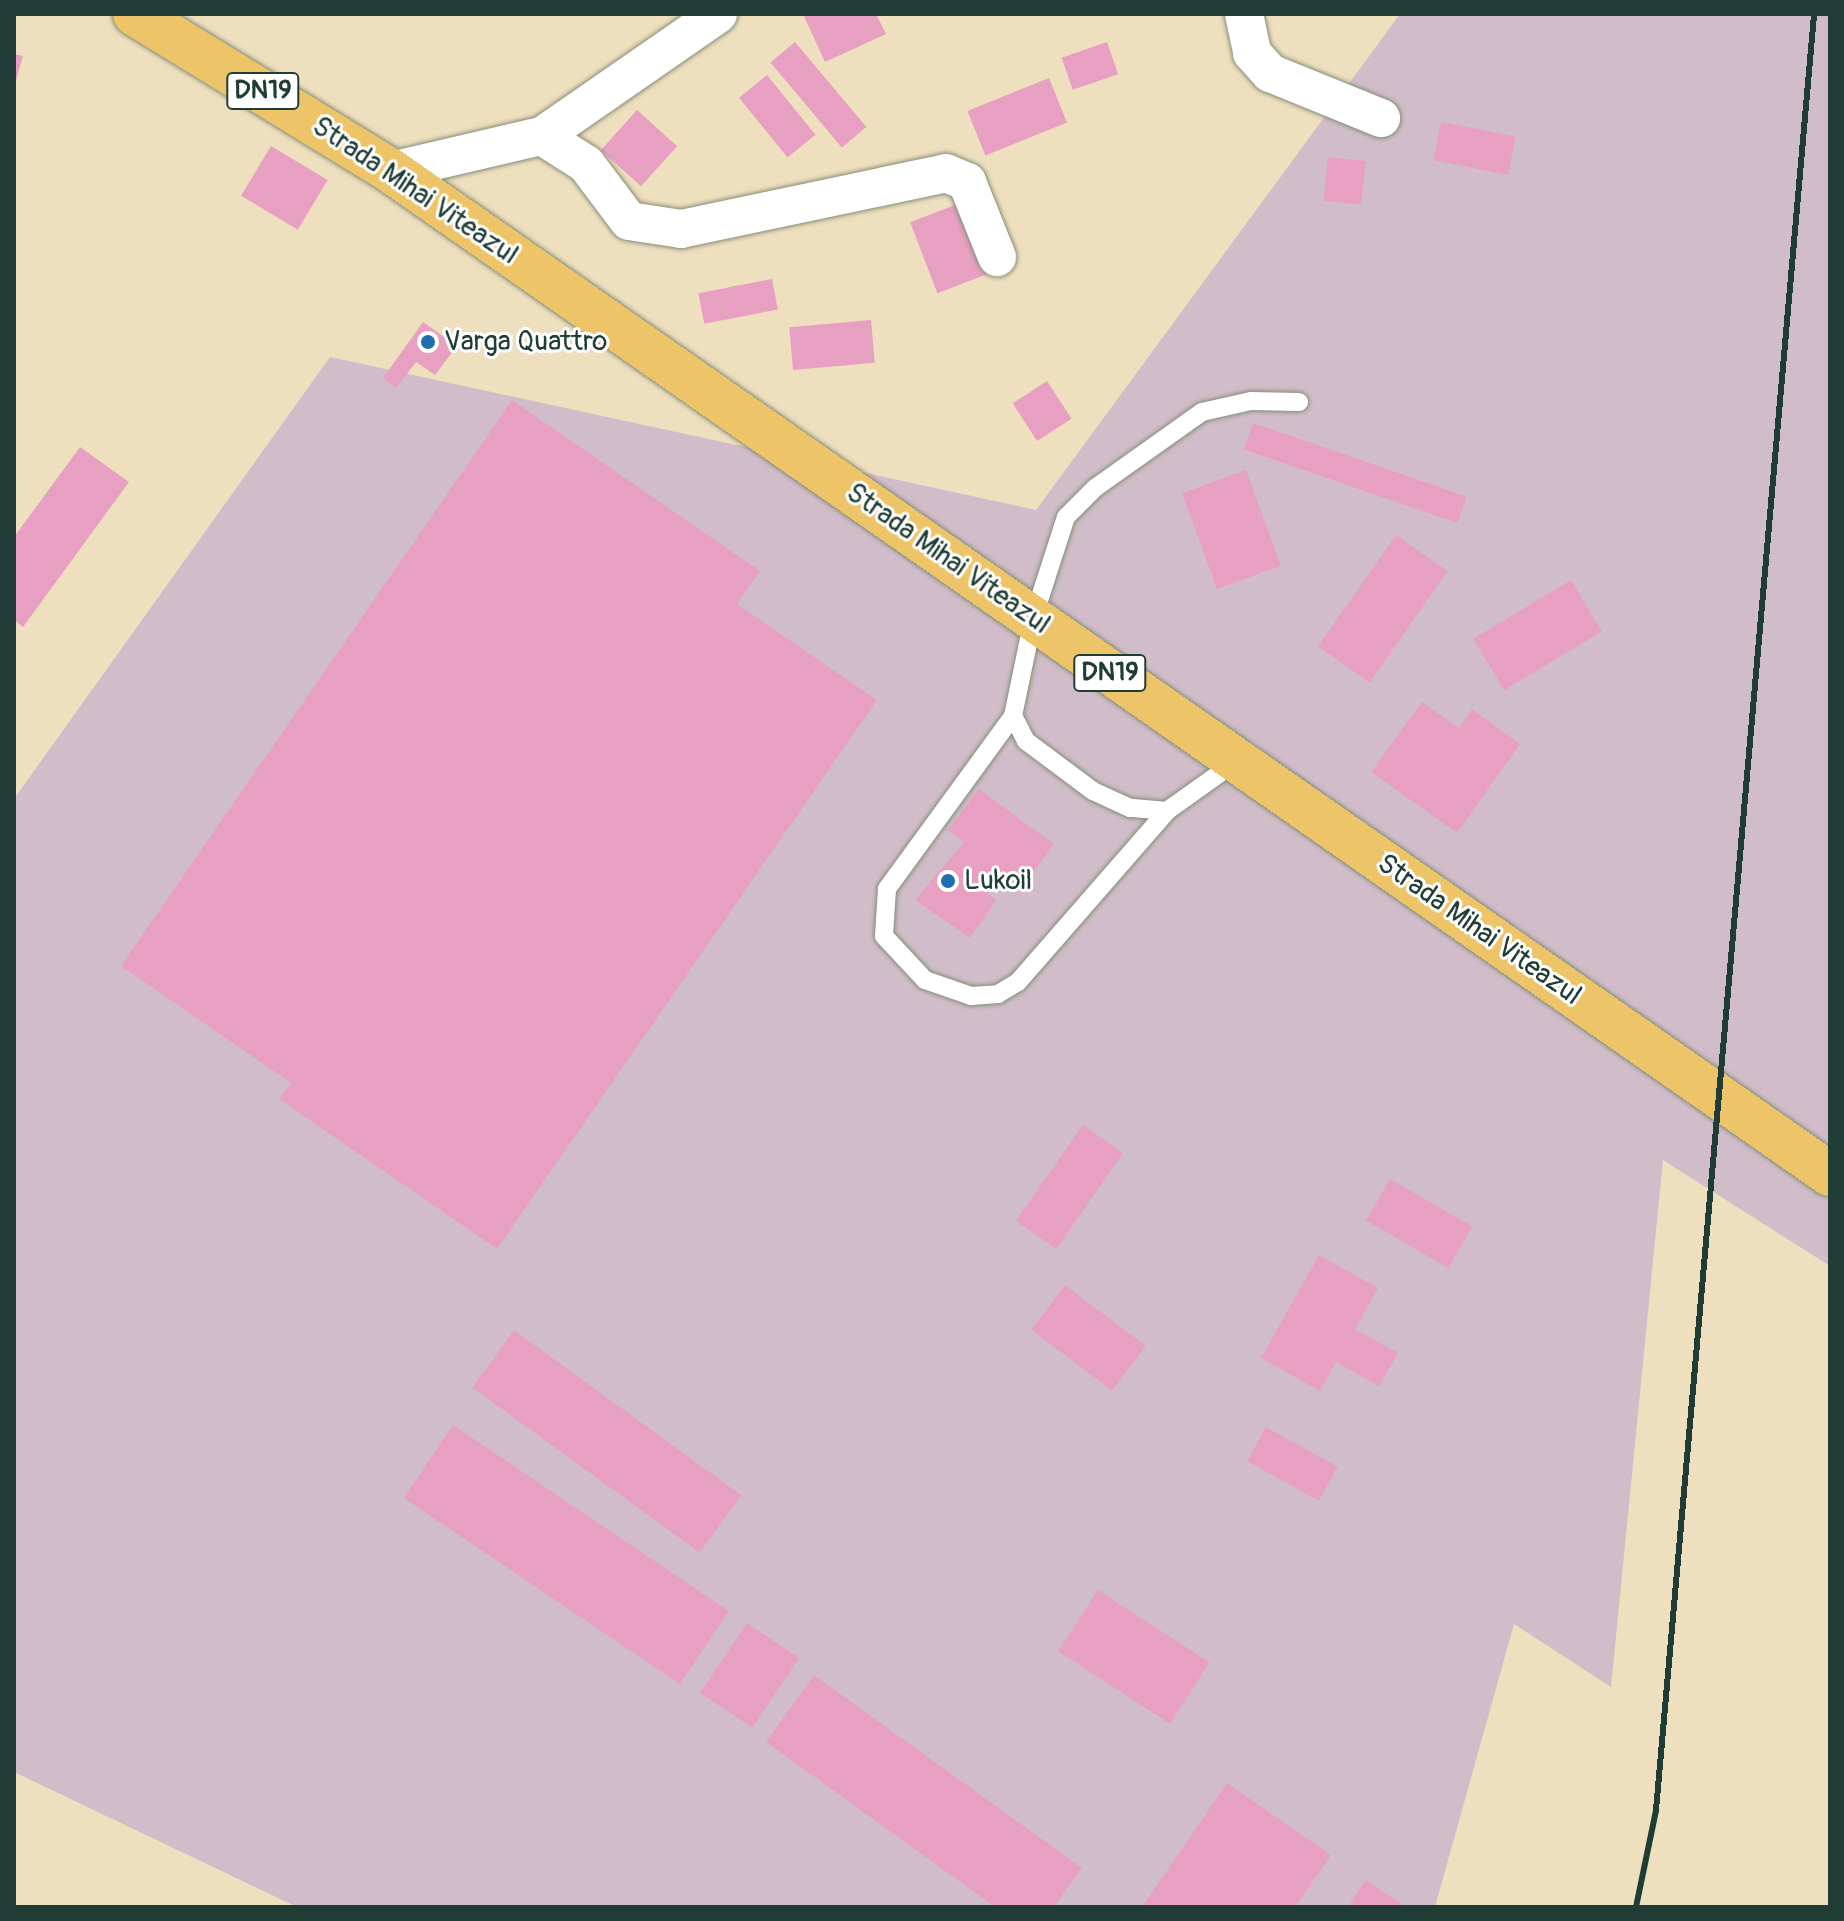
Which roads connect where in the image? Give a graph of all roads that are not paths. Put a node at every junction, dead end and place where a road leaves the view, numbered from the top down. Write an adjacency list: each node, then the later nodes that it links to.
1 (135, 14): 6 (main road, Strada Mihai Viteazul / DN19)
2 (718, 14): 5 (street)
3 (1244, 14): 4 (street)
4 (1381, 118)
5 (542, 136): 6 (street); 7 (street)
6 (391, 171): 9 (main road, Strada Mihai Viteazul / DN19)
7 (997, 257)
8 (1299, 402): 9 (lane)
9 (1033, 619): 10 (lane); 11 (main road, Strada Mihai Viteazul / DN19)
10 (1013, 716): 12 (lane); 12 (lane)
11 (1237, 761): 12 (lane); 13 (main road, Strada Mihai Viteazul / DN19)
12 (1167, 811)
13 (1830, 1174)

